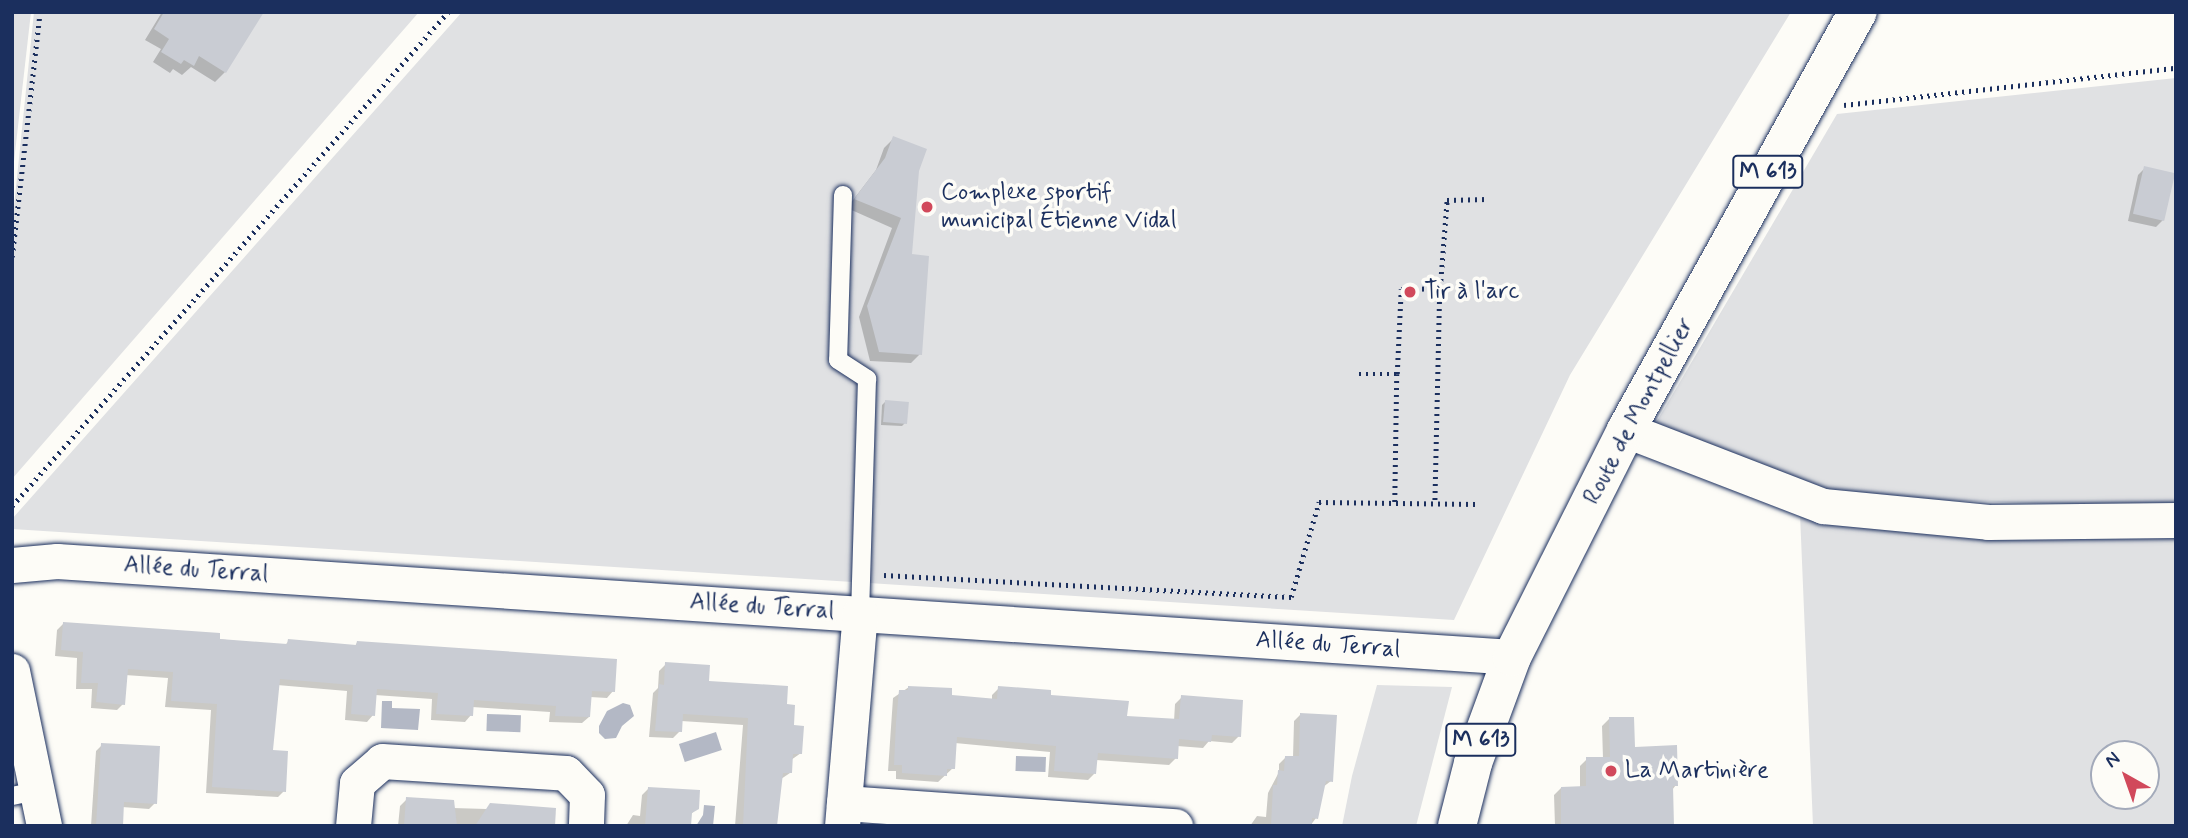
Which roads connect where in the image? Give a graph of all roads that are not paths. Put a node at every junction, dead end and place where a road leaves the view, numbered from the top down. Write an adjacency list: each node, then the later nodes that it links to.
1 (1858, 12): 3 (main road, Route de Montpellier / M 613)
2 (843, 195): 6 (lane)
3 (1626, 430): 4 (street); 7 (main road, Route de Montpellier / M 613)
4 (2176, 520)
5 (12, 565): 6 (street, Allée du Terral)
6 (860, 613): 7 (street, Allée du Terral); 10 (street)
7 (1512, 657): 15 (main road, Route de Montpellier / M 613)
8 (12, 671): 9 (street)
9 (24, 793): 11 (street)
10 (843, 814): 14 (street)
11 (44, 826)
12 (353, 826): 13 (street)
13 (586, 826)
14 (1175, 826)
15 (1457, 826)

